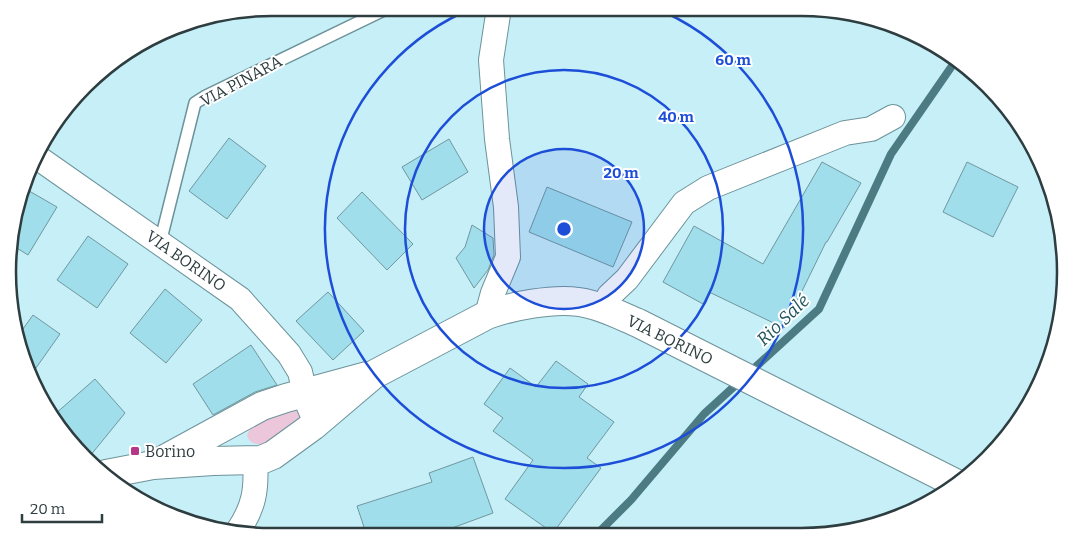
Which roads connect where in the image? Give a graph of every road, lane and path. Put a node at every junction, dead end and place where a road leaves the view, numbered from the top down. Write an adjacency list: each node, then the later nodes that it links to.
1 (371, 16): 5 (lane, VIA PINARA)
2 (498, 16): 7 (street)
3 (892, 118): 6 (street)
4 (42, 160): 5 (street, VIA BORINO)
5 (160, 243): 9 (street, VIA BORINO)
6 (603, 308): 7 (street, VIA BORINO); 15 (street, VIA BORINO)
7 (487, 315): 8 (street, VIA BORINO)
8 (373, 375): 9 (street, VIA BORINO); 11 (street, VIA BORINO)
9 (306, 392): 10 (street, VIA BORINO); 11 (street, VIA BORINO)
10 (241, 417): 12 (street); 13 (street, VIA BORINO)
11 (314, 426): 12 (street, VIA BORINO)
12 (251, 461): 13 (street, VIA BORINO); 16 (street)
13 (153, 465): 14 (street, VIA BORINO)
14 (113, 473)
15 (950, 480)
16 (241, 526)

